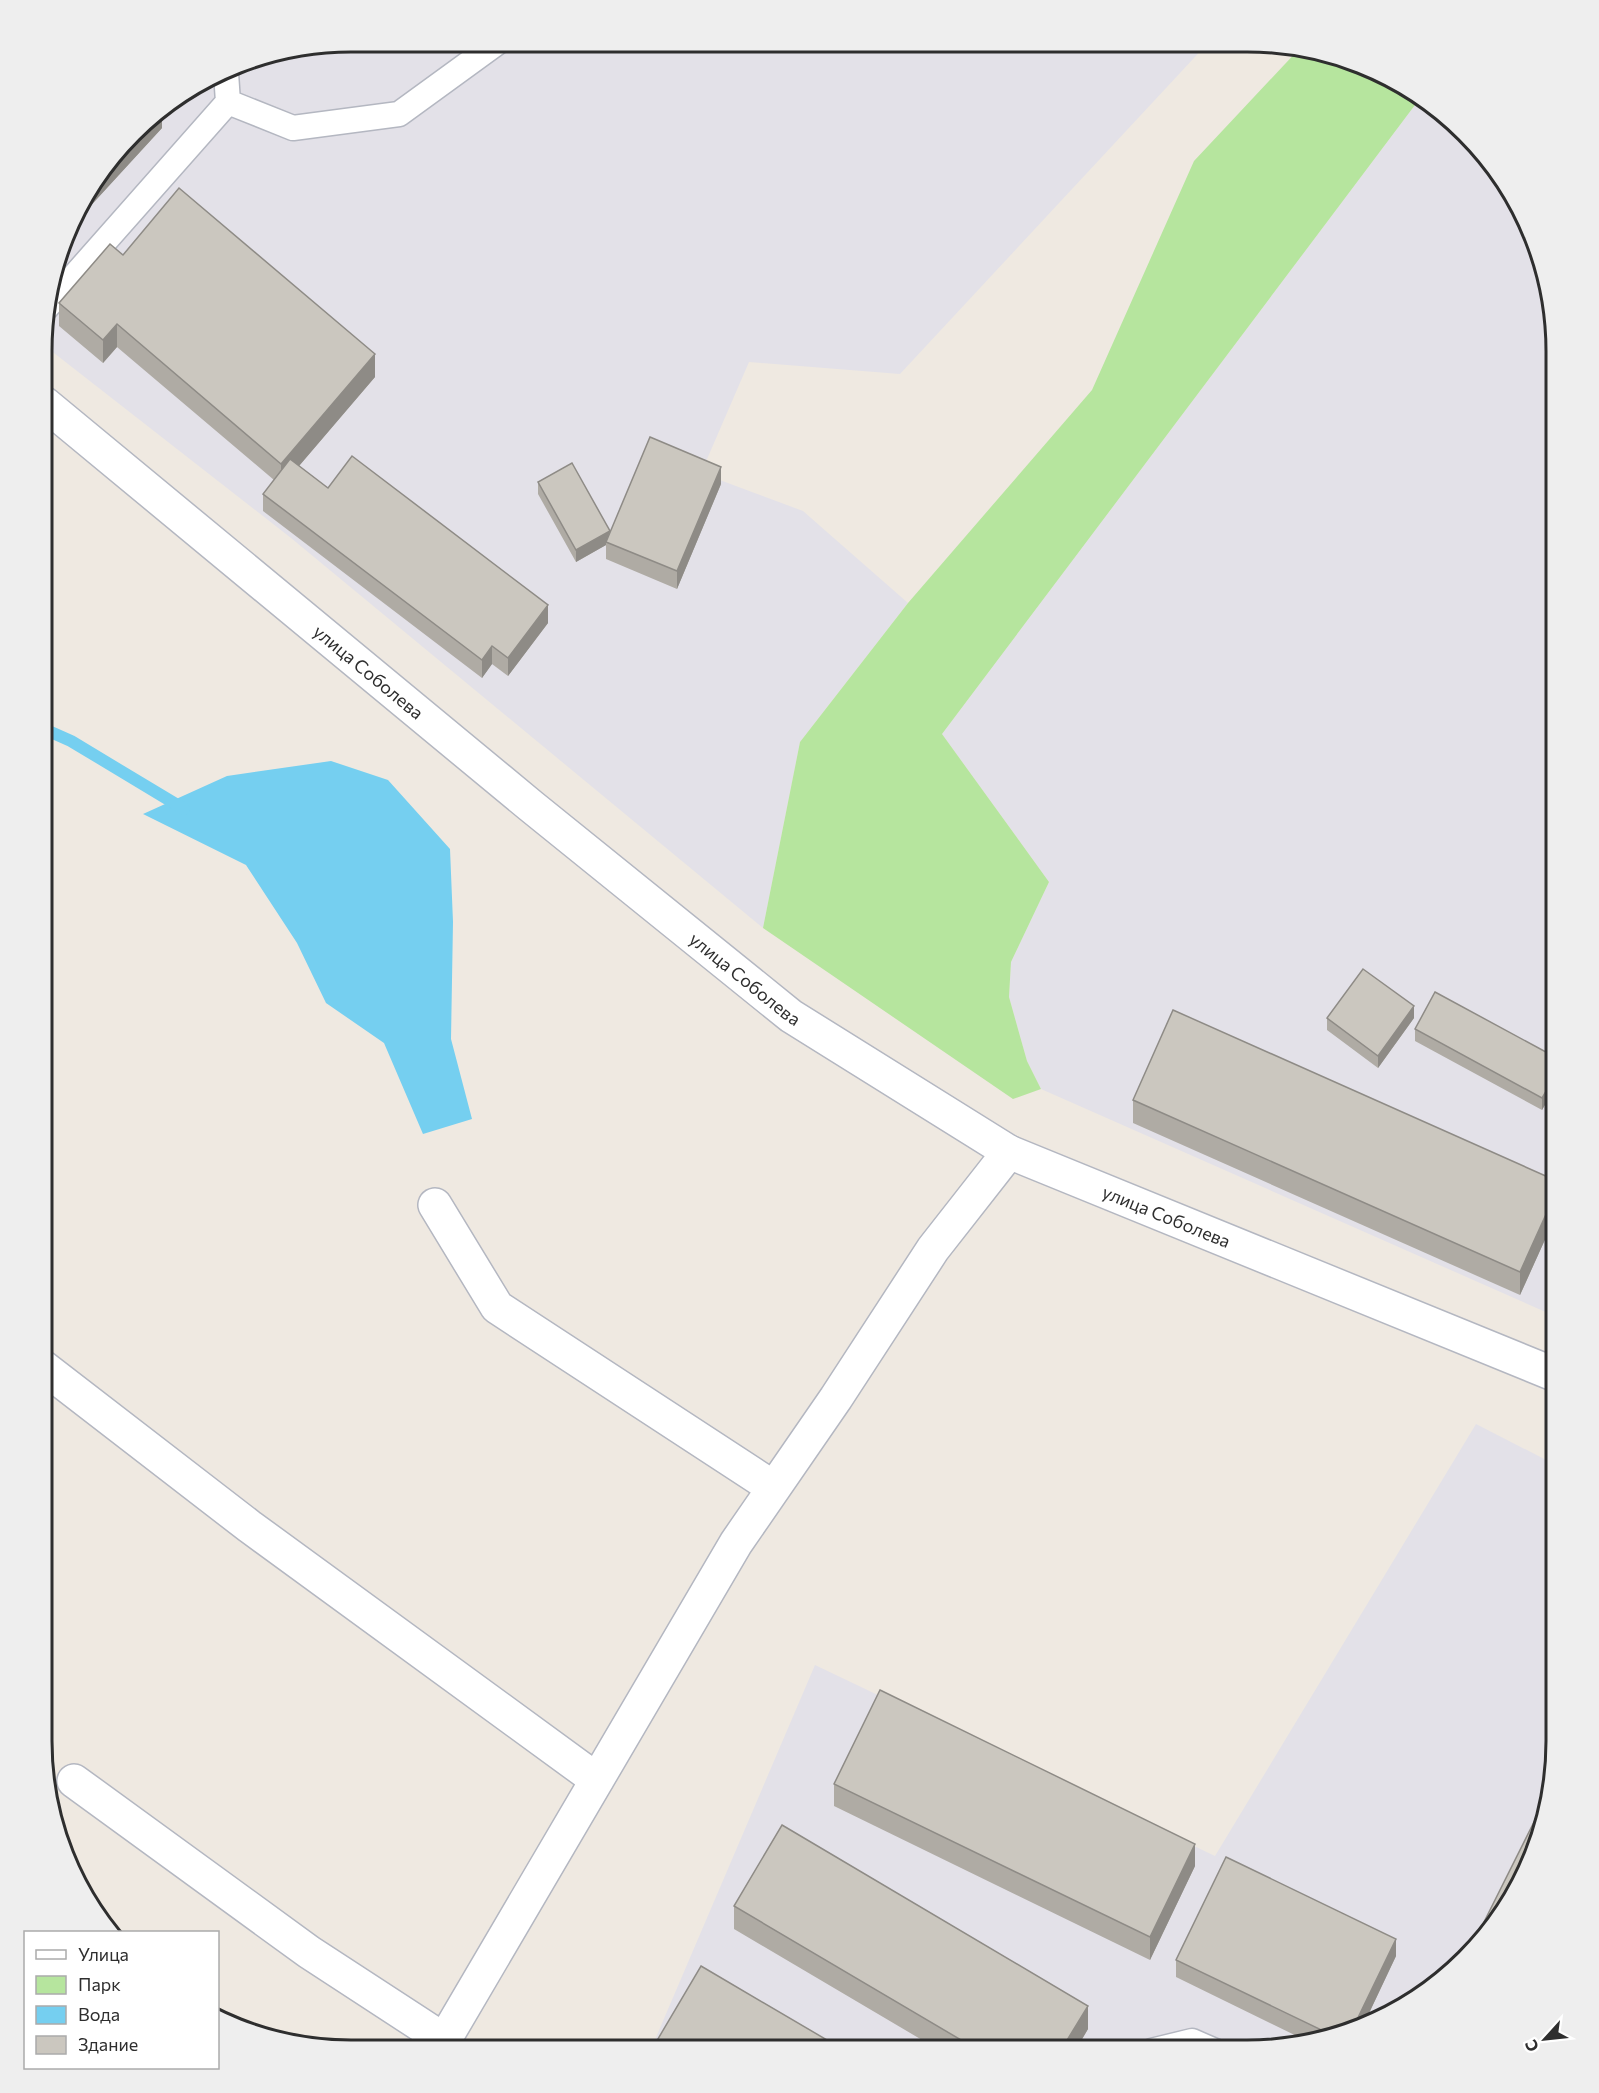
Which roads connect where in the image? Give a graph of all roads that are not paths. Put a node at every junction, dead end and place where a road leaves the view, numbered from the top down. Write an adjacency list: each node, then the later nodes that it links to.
1 (484, 52): 3 (lane)
2 (226, 80): 3 (lane)
3 (228, 102): 4 (lane)
4 (58, 295)
5 (52, 410): 6 (street, улица Соболева)
6 (1009, 1152): 8 (street, улица Соболева); 10 (street)
7 (435, 1205): 10 (street)
8 (1546, 1371)
9 (52, 1374): 11 (street)
10 (774, 1488): 11 (street)
11 (597, 1780): 14 (street)
12 (74, 1781): 13 (street)
13 (436, 2040)
14 (444, 2040)

